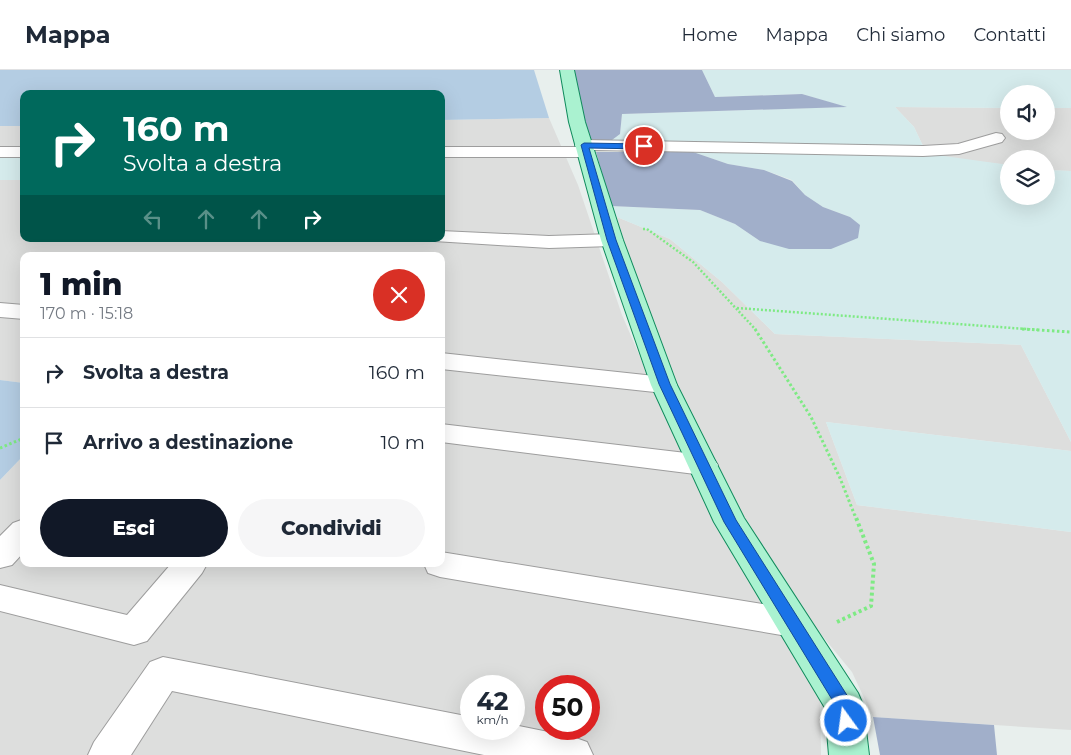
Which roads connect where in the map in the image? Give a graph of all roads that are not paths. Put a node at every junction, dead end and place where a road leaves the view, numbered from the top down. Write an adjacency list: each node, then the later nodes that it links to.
1 (567, 70): 3 (main road)
2 (996, 138): 3 (street)
3 (585, 148): 6 (street); 7 (main road)
4 (0, 152): 5 (street)
5 (20, 152)
6 (445, 152)
7 (609, 230): 8 (street); 12 (main road)
8 (445, 237)
9 (0, 310): 10 (street)
10 (20, 312)
11 (445, 361): 12 (street)
12 (664, 384): 14 (main road)
13 (445, 433): 14 (street)
14 (703, 465): 20 (main road)
15 (20, 535): 16 (street)
16 (0, 556)
17 (445, 565): 20 (street)
18 (187, 567): 19 (street)
19 (0, 598)
20 (793, 623): 23 (main road)
21 (108, 755): 22 (street)
22 (573, 755)
23 (849, 755)

